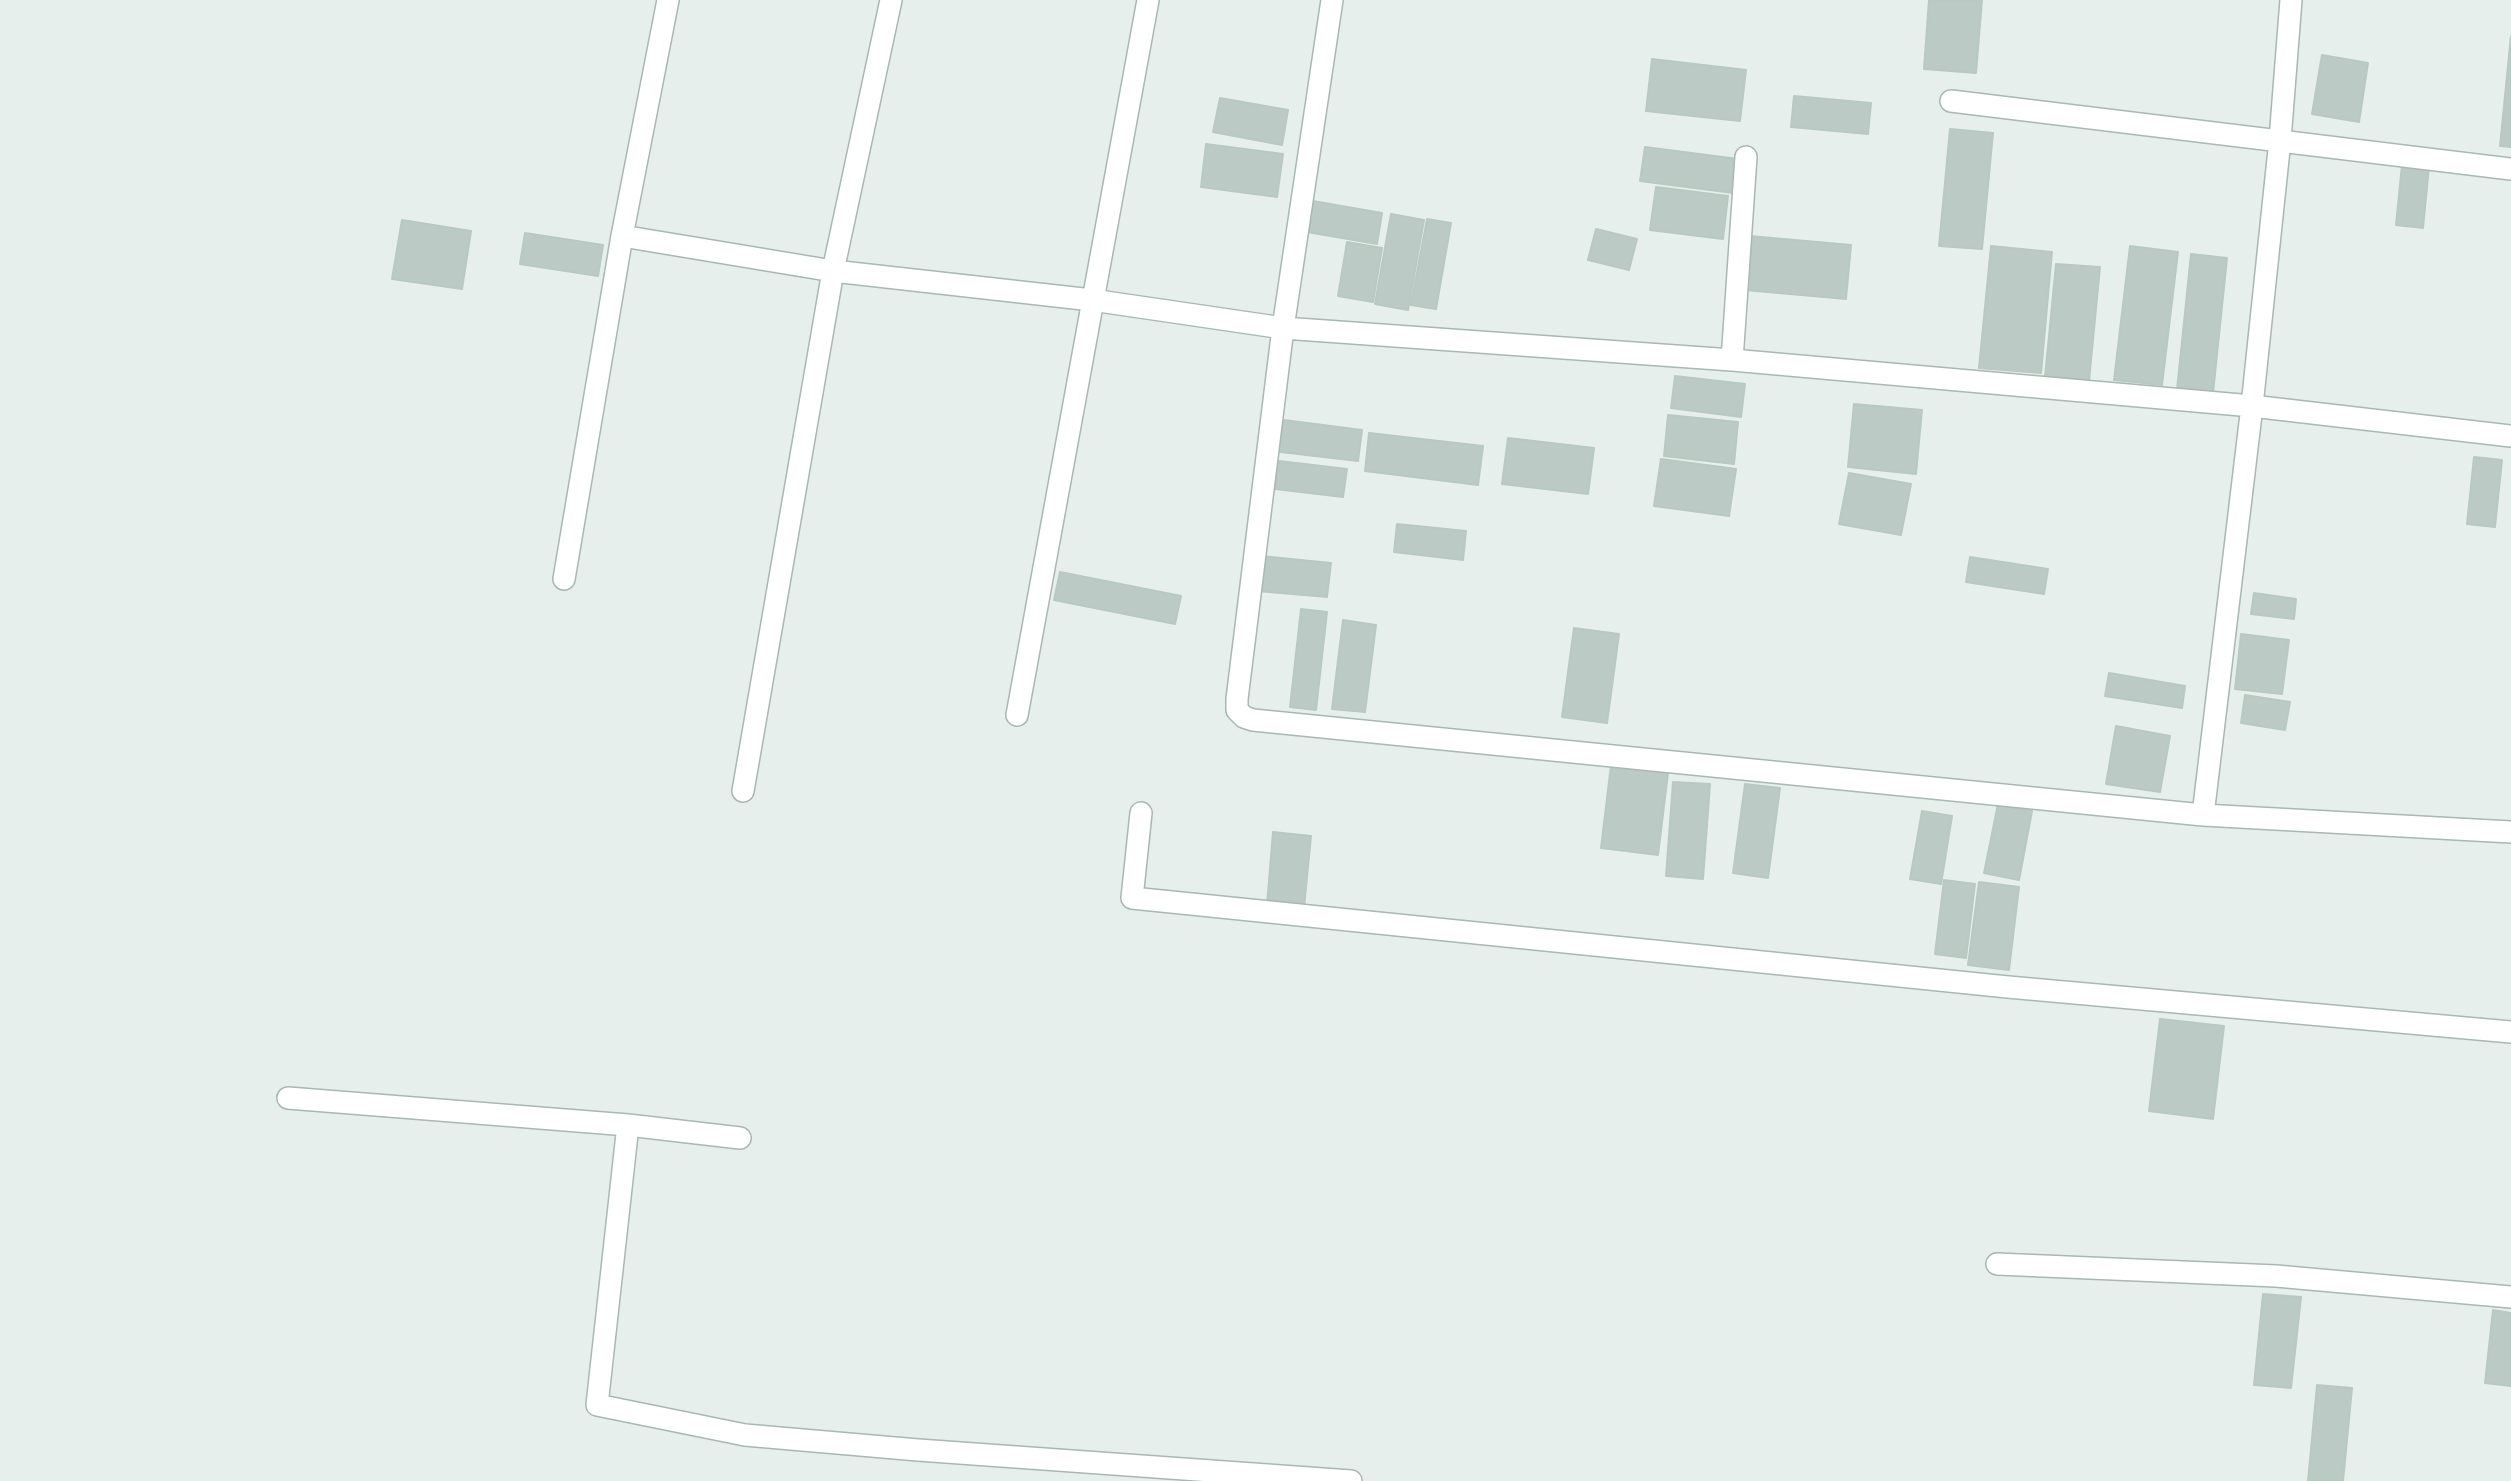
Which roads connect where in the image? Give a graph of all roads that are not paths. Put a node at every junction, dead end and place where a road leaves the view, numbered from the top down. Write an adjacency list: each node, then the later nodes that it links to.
1 (668, 0): 10 (street)
2 (891, 0): 11 (street)
3 (1148, 0): 12 (street)
4 (1332, 0): 13 (street)
5 (2291, 0): 7 (street)
6 (1951, 101): 7 (street)
7 (2280, 140): 9 (street); 15 (street)
8 (1746, 157): 14 (street)
9 (2511, 169)
10 (622, 236): 11 (street); 17 (street)
11 (832, 271): 12 (street); 19 (street)
12 (1092, 300): 13 (street); 18 (street)
13 (1283, 328): 14 (street); 21 (street)
14 (1732, 360): 15 (street)
15 (2252, 405): 16 (street); 21 (street)
16 (2511, 436)
17 (564, 579)
18 (1017, 715)
19 (743, 791)
20 (1141, 813): 23 (street)
21 (2203, 815): 22 (street)
22 (2511, 832)
23 (2511, 1032)
24 (288, 1098): 25 (street)
25 (628, 1125): 26 (street); 29 (street)
26 (740, 1138)
27 (1997, 1264): 28 (street)
28 (2511, 1297)
29 (1351, 1481)

